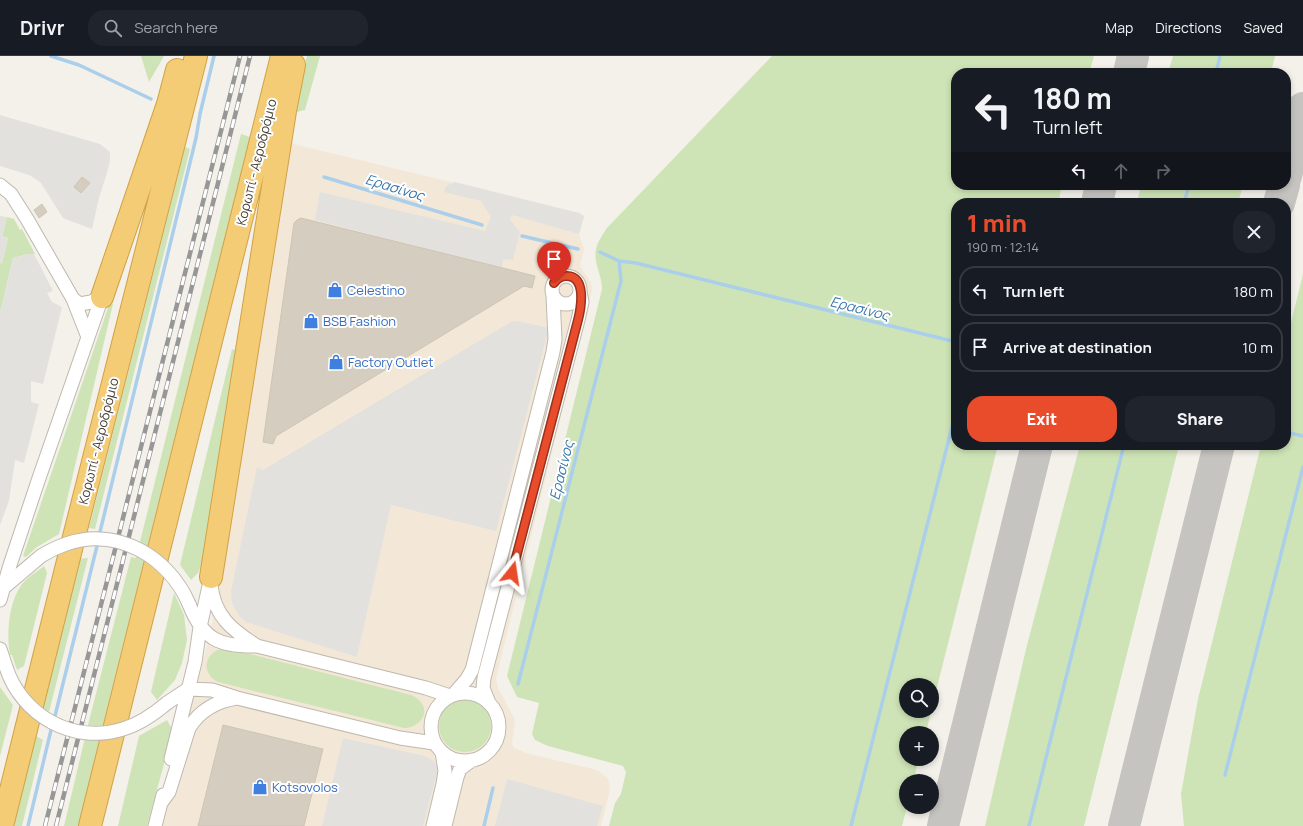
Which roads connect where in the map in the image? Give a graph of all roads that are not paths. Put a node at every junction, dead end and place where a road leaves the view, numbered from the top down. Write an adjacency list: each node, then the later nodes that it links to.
1 (181, 56): 8 (highway)
2 (196, 56): 24 (highway, Κορωπί - Αεροδρόμιο)
3 (282, 56): 22 (highway, Κορωπί - Αεροδρόμιο)
4 (294, 56): 11 (highway)
5 (0, 185): 9 (street)
6 (580, 292): 7 (street); 7 (street); 19 (street)
7 (553, 296): 17 (street)
8 (102, 297): 9 (street); 10 (street)
9 (73, 299): 10 (street)
10 (88, 337): 12 (street)
11 (211, 577): 13 (street); 14 (street)
12 (1, 592): 13 (street, bridge)
13 (200, 627): 14 (street); 16 (street)
14 (257, 646): 17 (street)
15 (0, 649): 16 (street, bridge)
16 (188, 689): 18 (street); 23 (street)
17 (451, 696): 19 (street); 20 (street)
18 (237, 698): 20 (street); 23 (street)
19 (489, 703): 21 (street)
20 (438, 747): 21 (street); 28 (street)
21 (472, 760): 29 (street)
22 (100, 789): 25 (highway, Κορωπί - Αεροδρόμιο); 26 (highway)
23 (161, 803): 27 (street)
24 (2, 826)
25 (90, 826)
26 (99, 826)
27 (155, 826)
28 (433, 826)
29 (445, 826)

